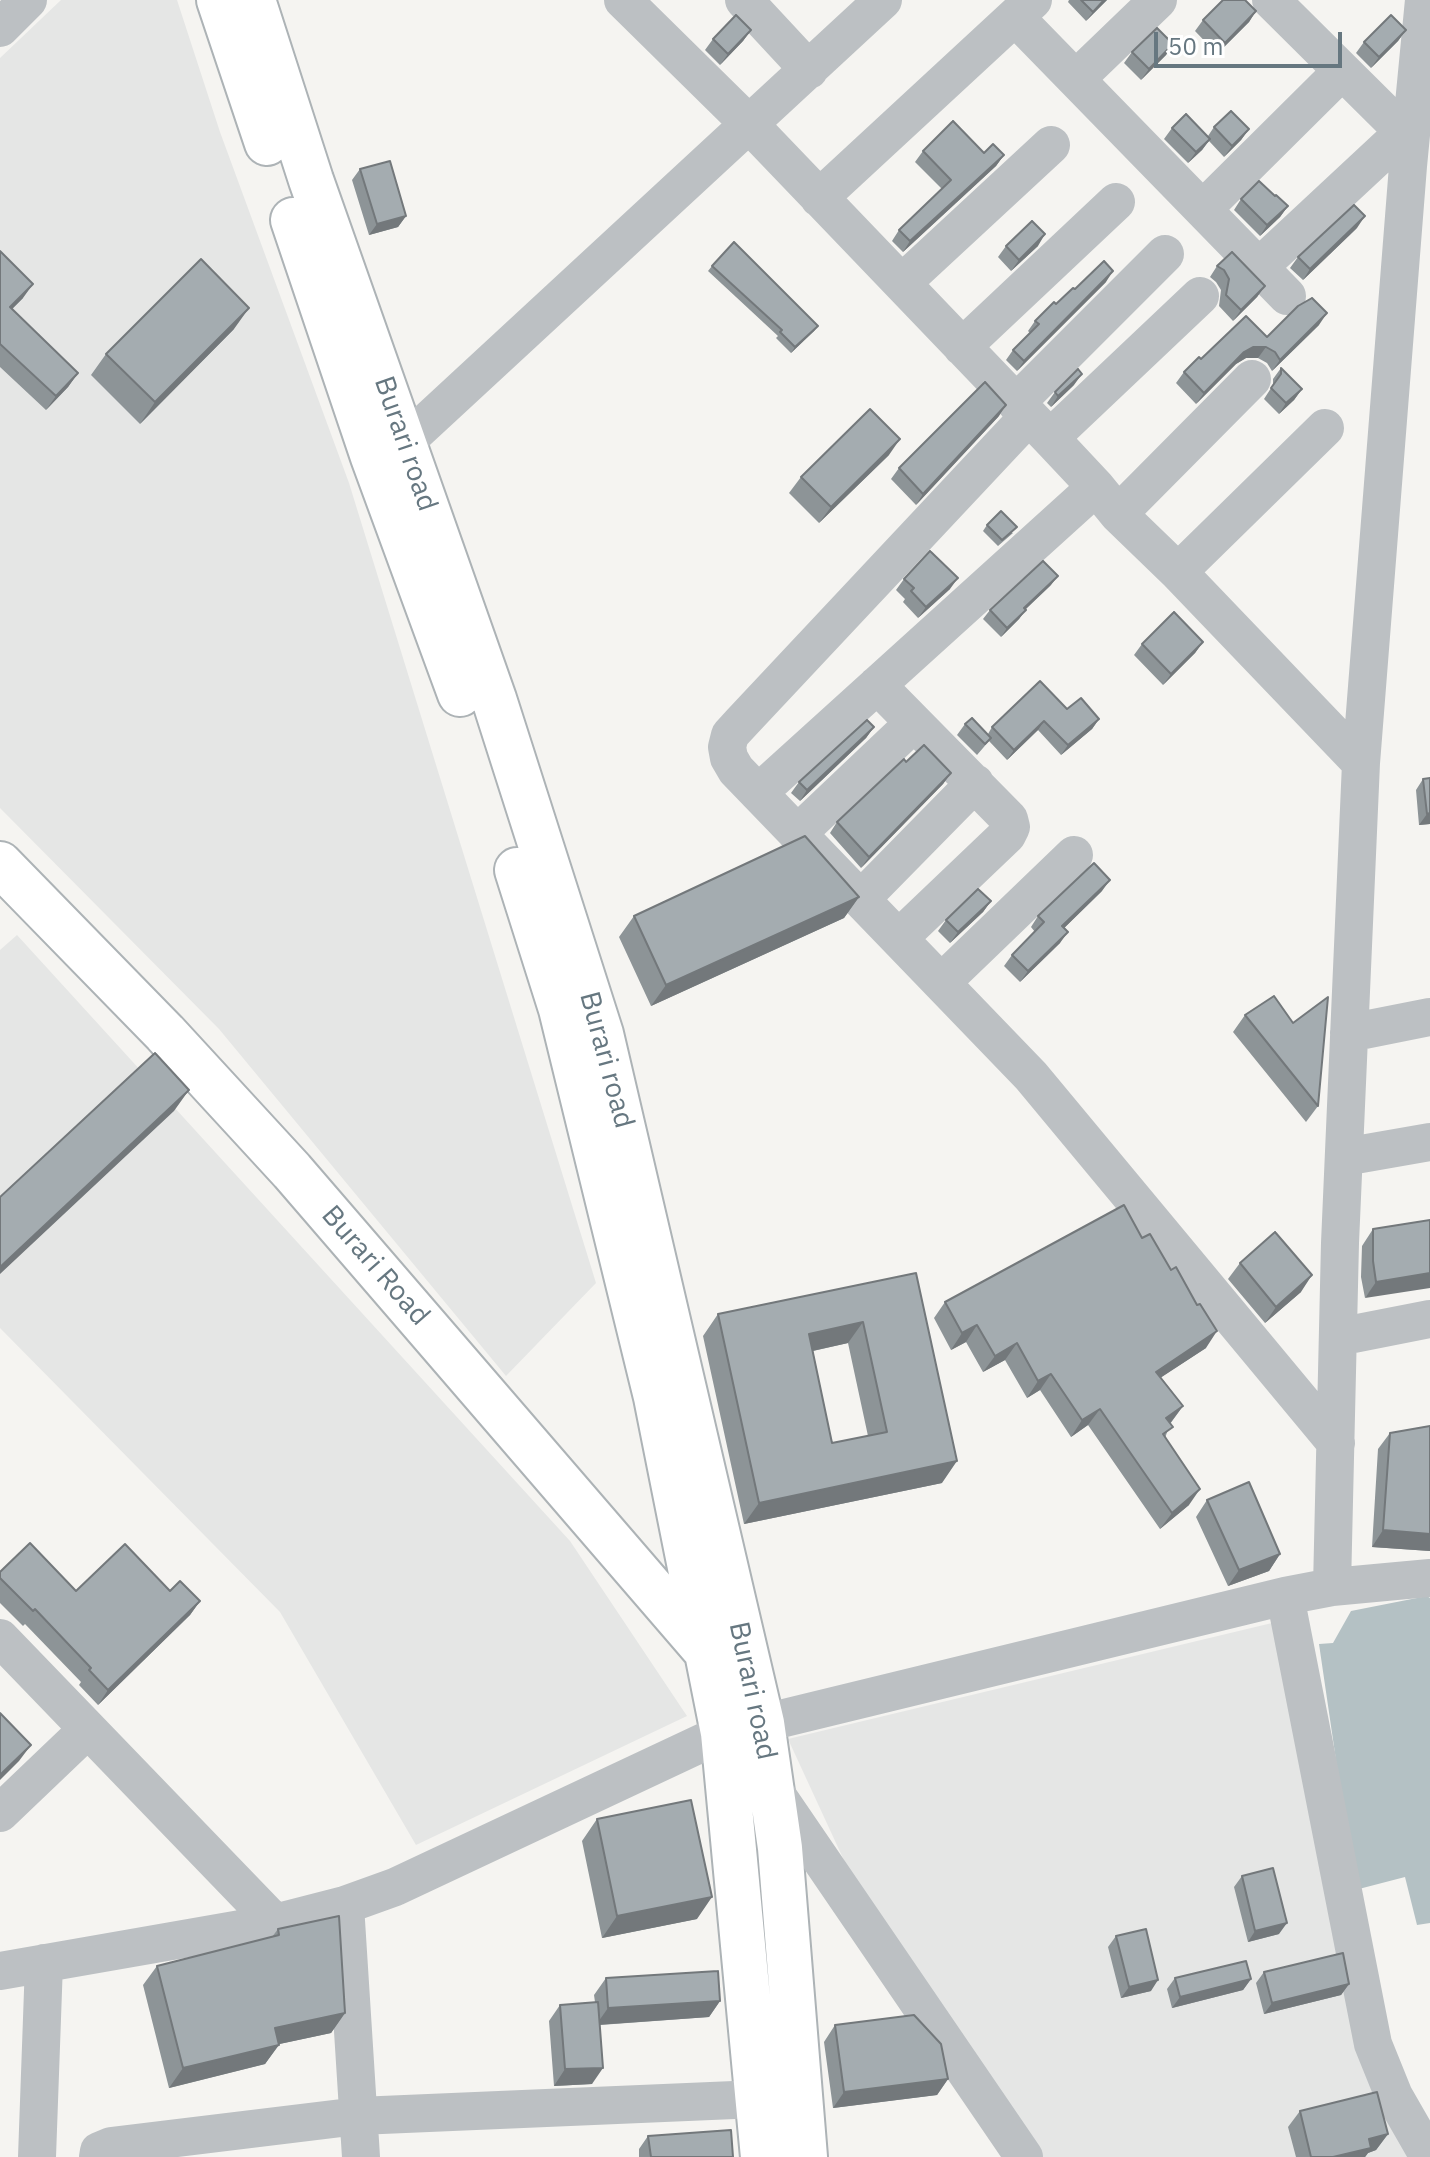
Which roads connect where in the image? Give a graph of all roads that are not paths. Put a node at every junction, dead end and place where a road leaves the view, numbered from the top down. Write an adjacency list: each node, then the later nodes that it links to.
1 (28, 0): 11 (street)
2 (219, 0): 31 (main road, Burari road)
3 (253, 0): 31 (main road, Burari road)
4 (623, 0): 16 (street)
5 (744, 0): 13 (street)
6 (883, 0): 13 (street)
7 (1158, 0): 15 (street)
8 (1271, 0): 14 (street)
9 (1424, 0): 12 (street)
10 (1024, 8): 15 (street); 19 (street)
11 (0, 28)
12 (1425, 38): 18 (street)
13 (809, 70): 16 (street)
14 (1342, 71): 18 (street); 21 (street)
15 (1076, 79): 21 (street)
16 (750, 125): 19 (street); 31 (street)
17 (1051, 145): 24 (street)
18 (1417, 157): 23 (street); 36 (street)
19 (819, 198): 24 (street)
20 (1116, 202): 27 (street)
21 (1203, 209): 23 (street)
22 (1165, 254): 29 (street)
23 (1259, 267): 26 (street)
24 (902, 283): 27 (street)
25 (1200, 296): 29 (street)
26 (1287, 296)
27 (962, 347): 29 (street)
28 (1252, 379): 32 (street)
29 (1032, 419): 32 (street); 38 (street)
30 (1325, 428): 33 (street)
31 (389, 450): 56 (main road, Burari road)
32 (1107, 500): 33 (street); 34 (street)
33 (1178, 572): 36 (street)
34 (877, 685): 35 (street); 38 (street)
35 (914, 723): 37 (street); 39 (street)
36 (1361, 763): 46 (street)
37 (975, 783): 42 (street); 43 (street)
38 (758, 793): 39 (street)
39 (797, 834): 42 (street)
40 (1074, 855): 44 (street)
41 (0, 864): 56 (main road, Burari Road)
42 (861, 899): 43 (street)
43 (899, 938): 44 (street)
44 (942, 982): 51 (street)
45 (1430, 1017): 46 (street)
46 (1349, 1033): 48 (street)
47 (1430, 1142): 48 (street)
48 (1344, 1157): 50 (street)
49 (1430, 1319): 50 (street)
50 (1338, 1337): 51 (street)
51 (1336, 1443): 53 (street)
52 (1430, 1578): 53 (street)
53 (1332, 1587): 54 (street)
54 (1285, 1596): 57 (street); 73 (street)
55 (0, 1638): 58 (street)
56 (726, 1656): 57 (main road, Burari road)
57 (742, 1728): 59 (main road, Burari road); 61 (street); 65 (main road, Burari road)
58 (88, 1729): 60 (street); 62 (street)
59 (772, 1788): 71 (main road, Burari road); 72 (street)
60 (0, 1813)
61 (345, 1905): 62 (street); 66 (street)
62 (275, 1923): 63 (street)
63 (44, 1963): 64 (street); 68 (street)
64 (0, 1971)
65 (758, 2099): 66 (street); 70 (main road, Burari road)
66 (358, 2116): 67 (street); 69 (street)
67 (89, 2155)
68 (37, 2157)
69 (361, 2157)
70 (763, 2157)
71 (805, 2157)
72 (1024, 2157)
73 (1429, 2157)

